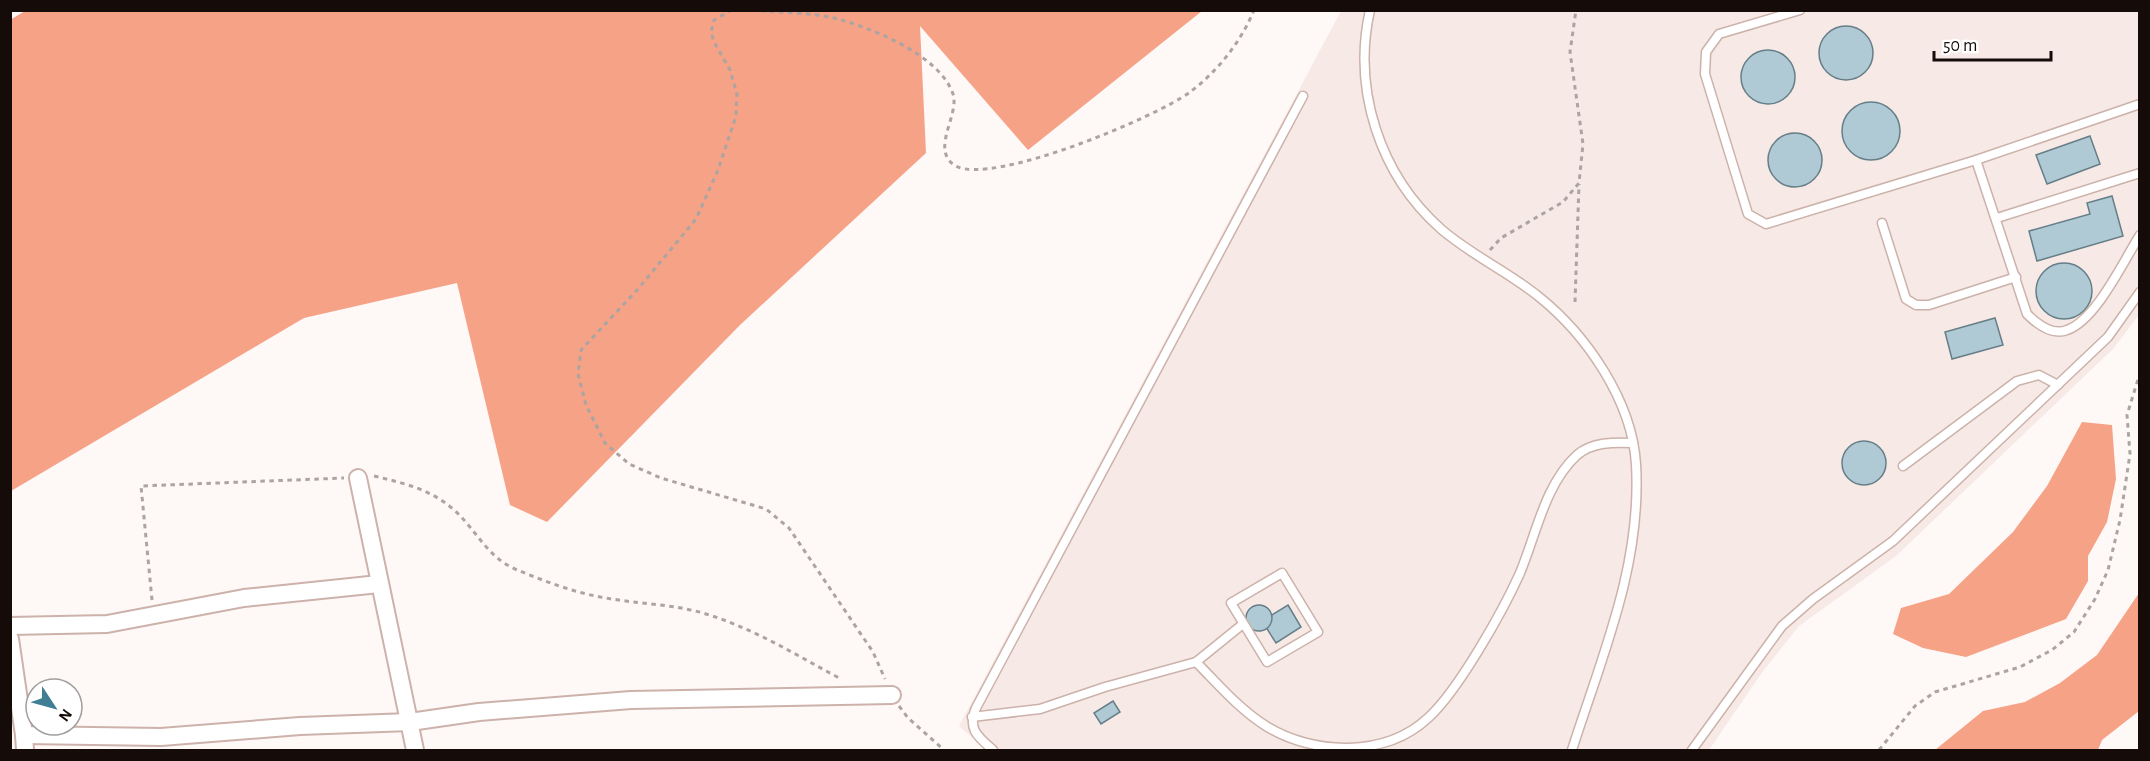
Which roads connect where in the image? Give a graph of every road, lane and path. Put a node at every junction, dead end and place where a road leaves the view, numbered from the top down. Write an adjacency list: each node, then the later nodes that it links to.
1 (732, 10): 31 (path)
2 (752, 10): 3 (path)
3 (1254, 10)
4 (1370, 10): 15 (lane)
5 (1576, 10): 11 (path)
6 (1800, 10): 9 (lane)
7 (1304, 96): 32 (lane)
8 (2139, 104): 9 (lane)
9 (1976, 160): 12 (lane)
10 (2139, 174): 12 (lane)
11 (1579, 183): 15 (path); 18 (path)
12 (1997, 218): 16 (lane)
13 (1882, 223): 16 (lane)
14 (2139, 236): 16 (lane)
15 (1484, 259): 21 (lane)
16 (2016, 277)
17 (2139, 292): 20 (lane)
18 (1575, 302)
19 (2139, 373): 40 (path)
20 (2058, 385): 22 (lane); 39 (lane)
21 (1633, 443): 29 (lane); 38 (lane)
22 (1903, 466)
23 (358, 478): 24 (street); 25 (path); 30 (path)
24 (379, 584): 25 (street); 33 (street)
25 (153, 614): 27 (street)
26 (1243, 624): 26 (lane); 29 (lane)
27 (10, 626)
28 (10, 639): 34 (street)
29 (1196, 662): 32 (lane)
30 (846, 682)
31 (892, 695): 33 (street); 36 (path)
32 (972, 717): 37 (lane)
33 (410, 722): 34 (street); 35 (street)
34 (25, 743)
35 (415, 750)
36 (944, 750)
37 (993, 750)
38 (1572, 750)
39 (1692, 750)
40 (1879, 750)

